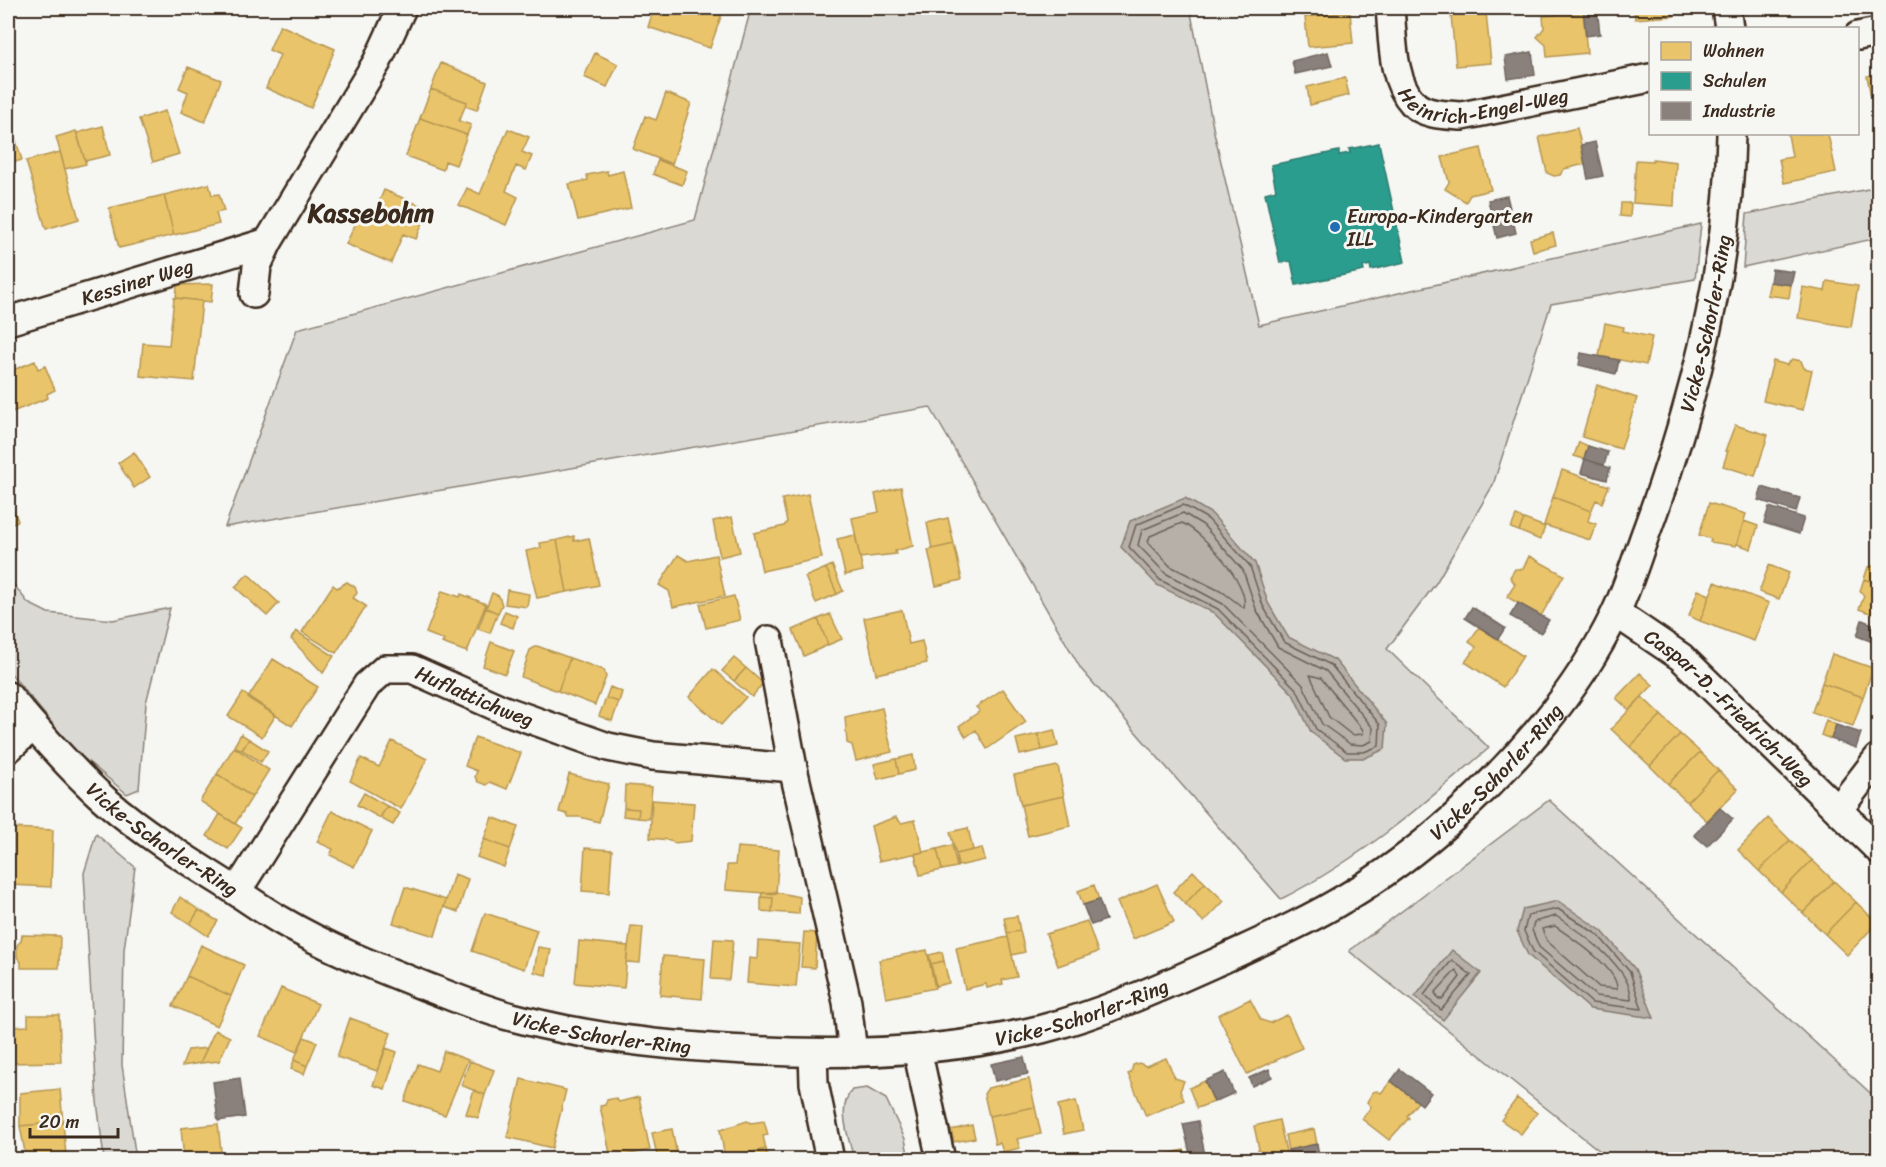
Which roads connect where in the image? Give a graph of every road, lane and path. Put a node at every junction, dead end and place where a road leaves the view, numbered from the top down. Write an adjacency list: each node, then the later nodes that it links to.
1 (402, 8): 9 (street)
2 (1390, 8): 7 (street, Heinrich-Engel-Weg)
3 (1726, 8): 4 (street)
4 (1728, 27)
5 (1878, 32): 6 (street)
6 (1859, 36)
7 (1649, 78)
8 (1731, 135): 12 (street, Vicke-Schorler-Ring)
9 (268, 242): 10 (street); 11 (street, Kessiner Weg)
10 (254, 294)
11 (8, 321)
12 (1616, 613): 19 (street, Caspar-D.-Friedrich-Weg); 22 (street, Vicke-Schorler-Ring)
13 (770, 640): 18 (street)
14 (8, 696): 15 (street, Vicke-Schorler-Ring)
15 (33, 726): 16 (street); 21 (street, Vicke-Schorler-Ring)
16 (8, 748)
17 (1878, 758): 19 (street)
18 (793, 768): 21 (street, Huflattichweg); 24 (street)
19 (1838, 810): 20 (street, Caspar-D.-Friedrich-Weg)
20 (1878, 849)
21 (237, 891): 23 (street, Vicke-Schorler-Ring)
22 (917, 1049): 24 (street, Vicke-Schorler-Ring); 26 (street)
23 (813, 1053): 24 (street, Vicke-Schorler-Ring); 25 (street)
24 (853, 1053)
25 (830, 1160)
26 (941, 1160)

